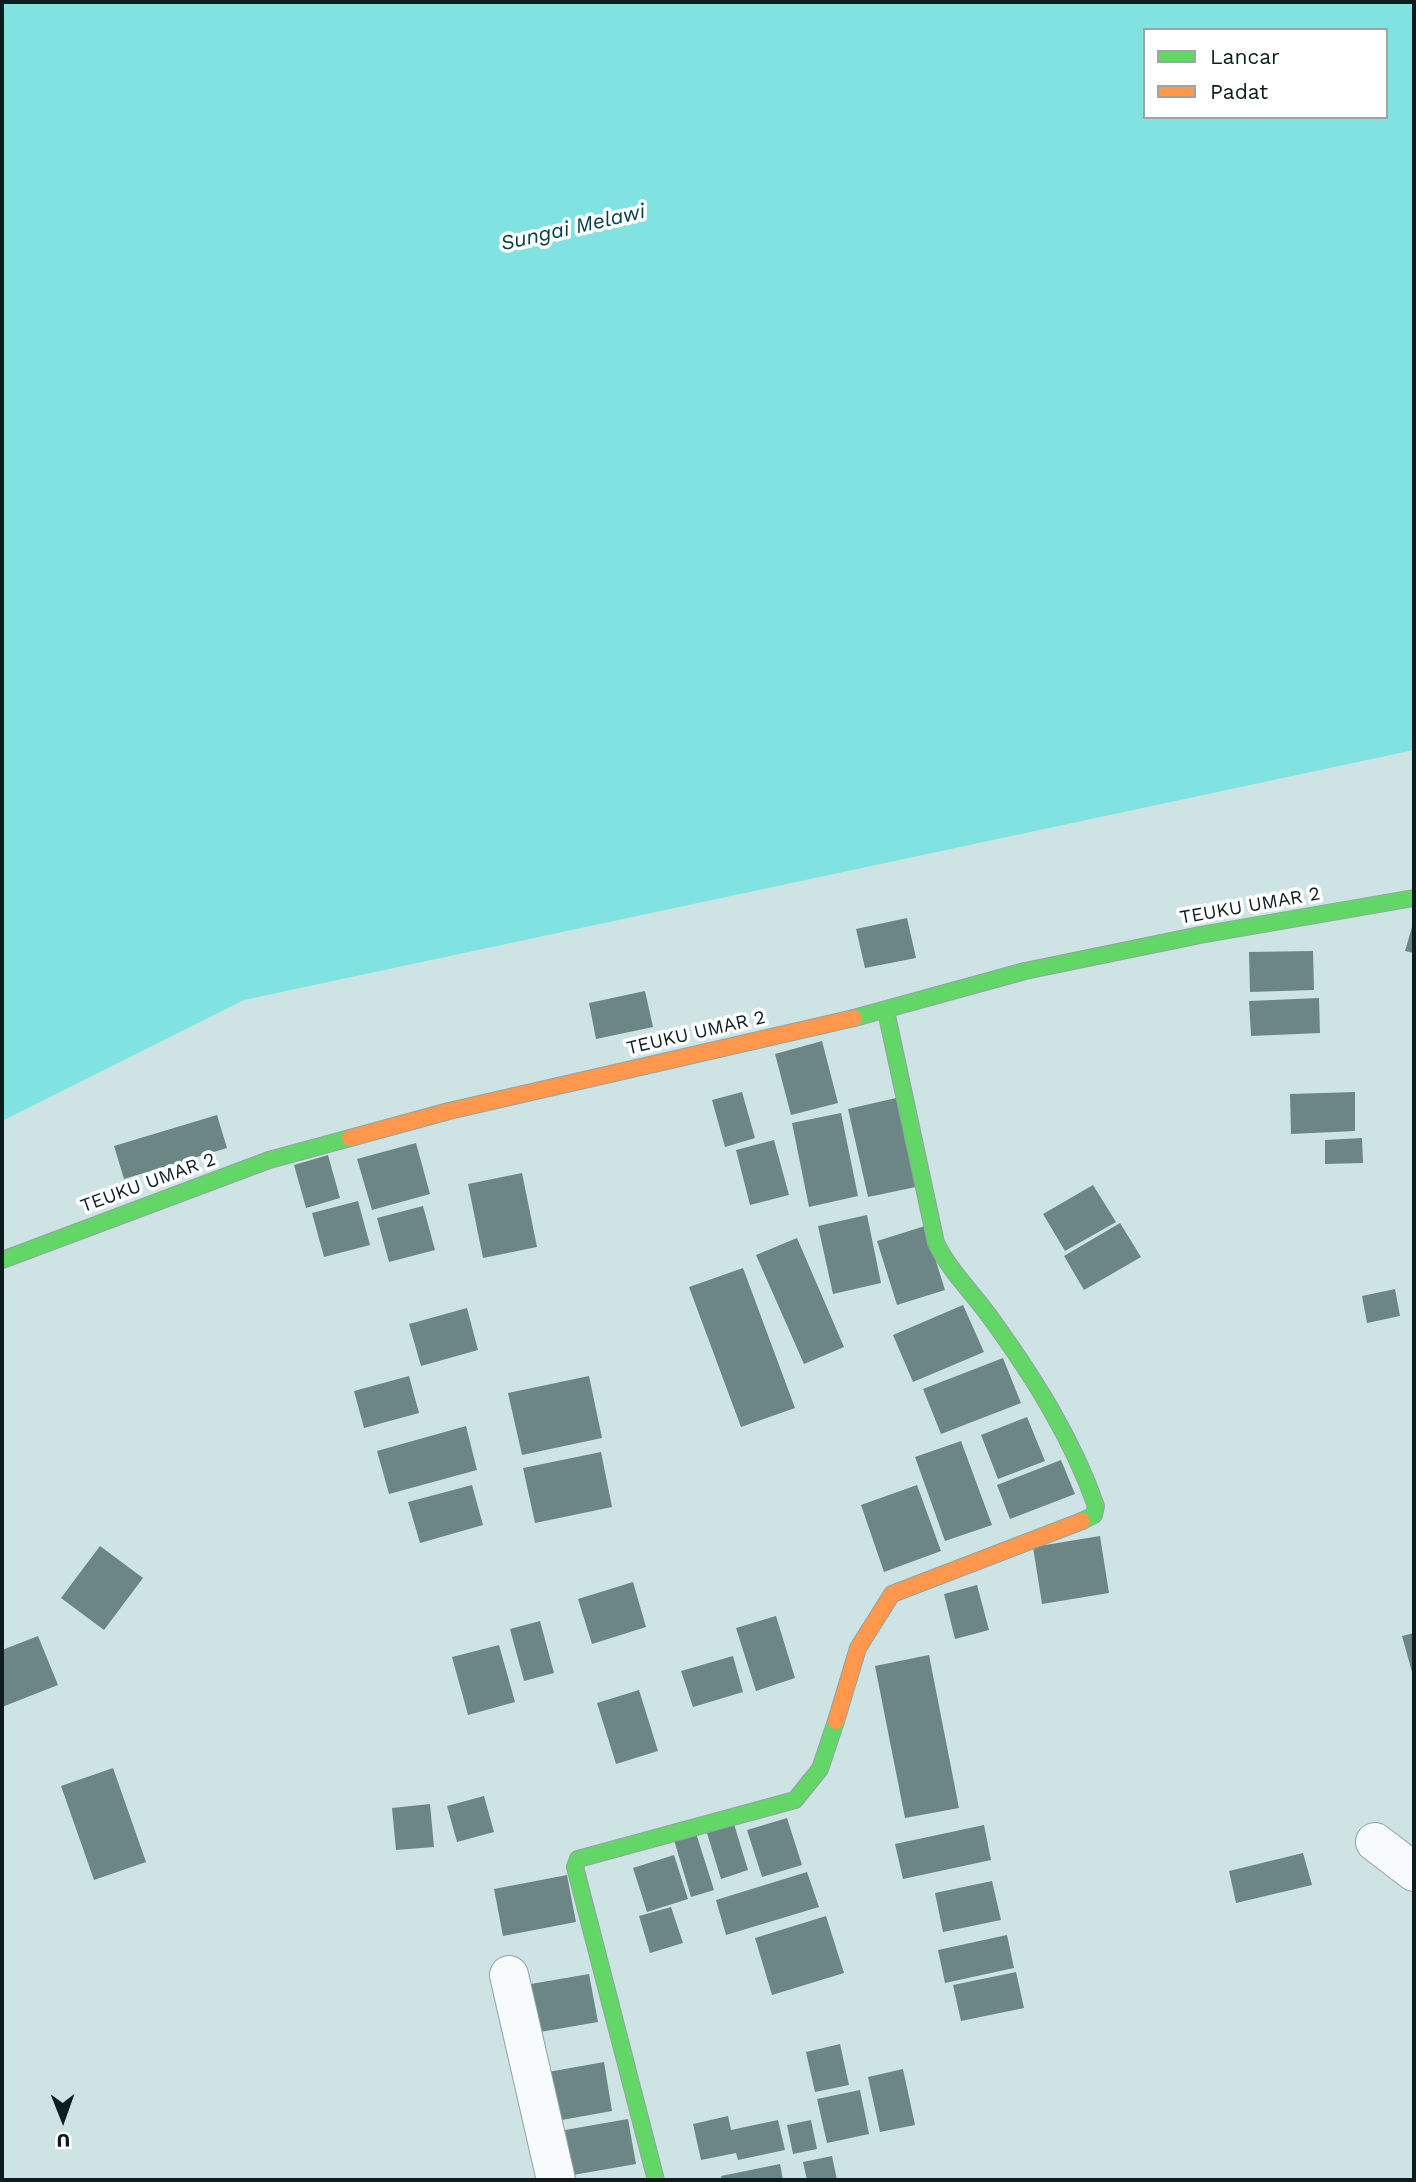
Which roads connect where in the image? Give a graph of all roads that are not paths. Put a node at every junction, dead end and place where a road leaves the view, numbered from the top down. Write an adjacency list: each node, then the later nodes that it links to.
1 (1414, 898): 2 (street, TEUKU UMAR 2)
2 (886, 1011): 3 (street, TEUKU UMAR 2); 8 (street)
3 (2, 1260)
4 (1375, 1842): 5 (street)
5 (1414, 1872)
6 (509, 1975): 7 (street)
7 (556, 2180)
8 (656, 2180)

